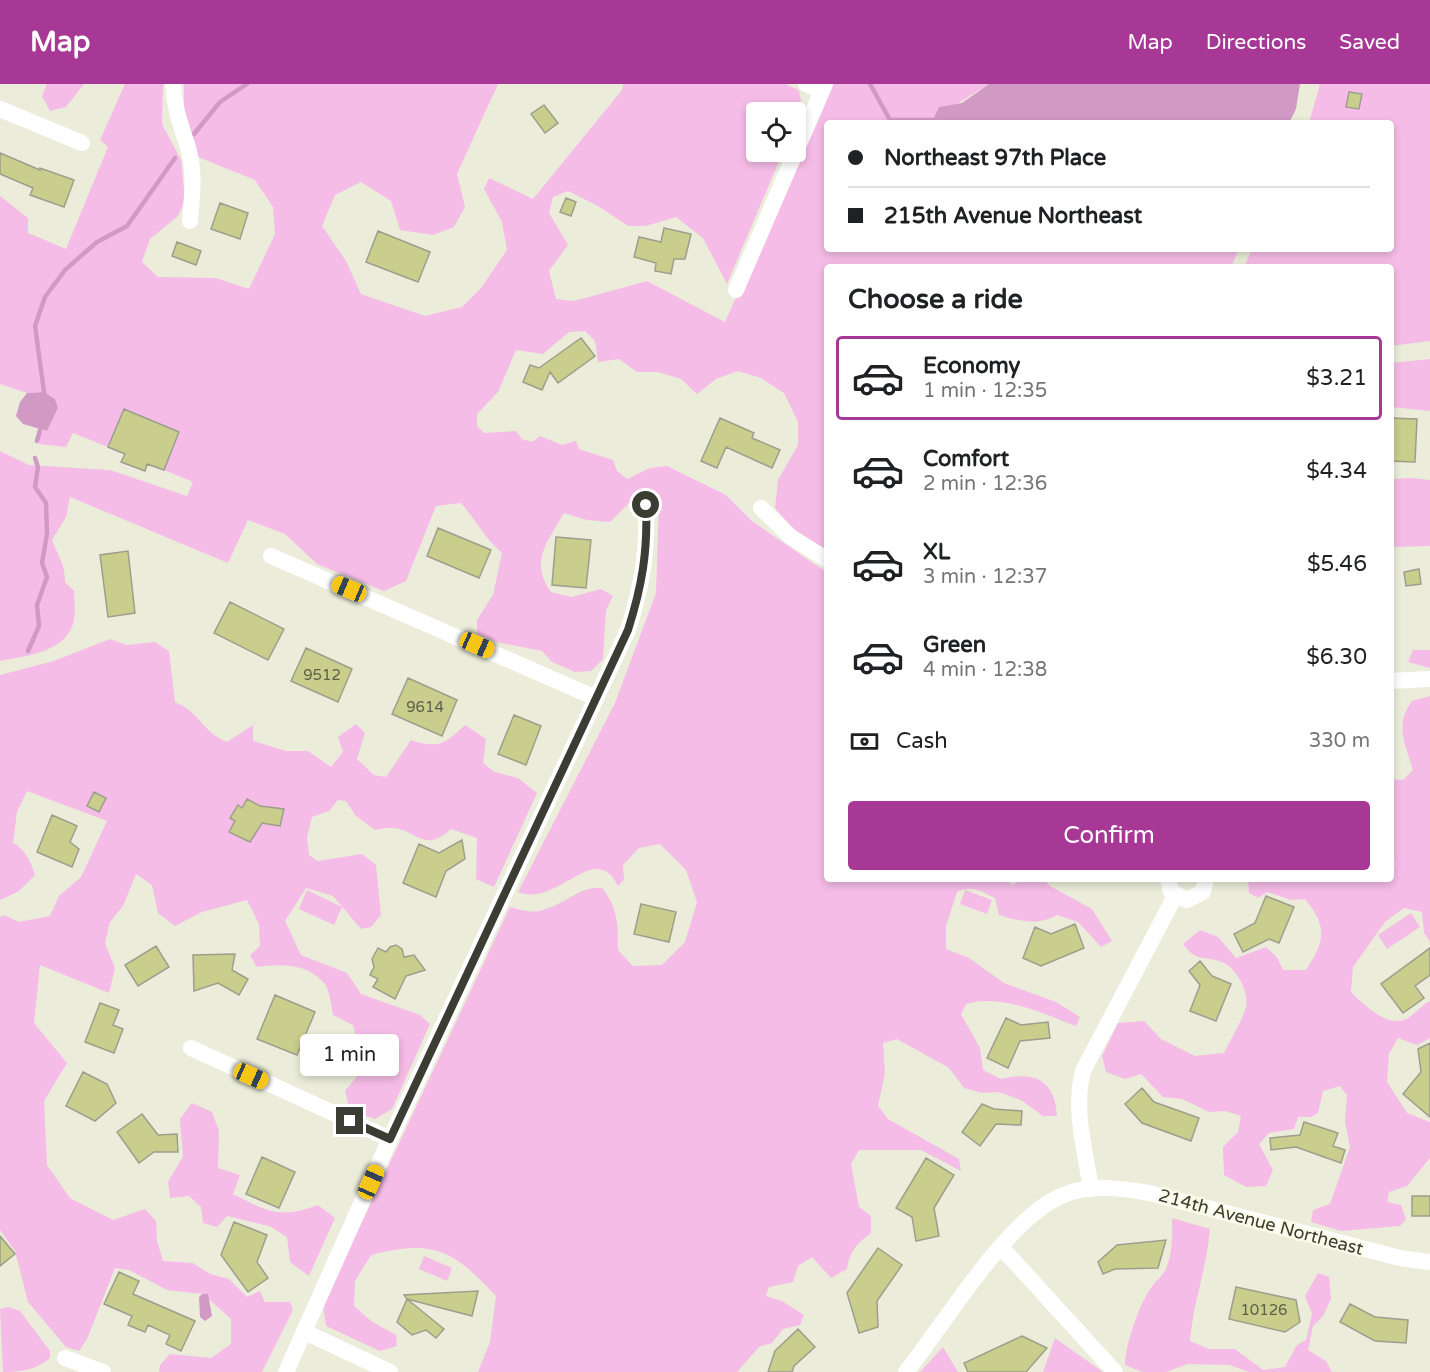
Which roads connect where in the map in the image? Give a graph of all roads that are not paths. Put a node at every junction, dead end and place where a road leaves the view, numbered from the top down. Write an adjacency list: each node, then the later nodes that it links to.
1 (173, 84): 6 (street)
2 (806, 84): 3 (street)
3 (824, 88): 7 (street)
4 (0, 109): 5 (street)
5 (82, 143)
6 (190, 220)
7 (736, 290)
8 (646, 505): 14 (street)
9 (761, 508): 11 (street)
10 (272, 555): 14 (street)
11 (824, 558)
12 (1430, 679): 13 (street)
13 (1394, 681)
14 (596, 698): 19 (street)
15 (1169, 882): 17 (street)
16 (1206, 882): 17 (street)
17 (1175, 896): 20 (street)
18 (191, 1048): 19 (street)
19 (390, 1139): 23 (street)
20 (1091, 1189): 21 (street, 214th Avenue Northeast); 22 (street, 214th Avenue Northeast)
21 (1000, 1247): 28 (street, 214th Avenue Northeast); 29 (street)
22 (1430, 1262)
23 (304, 1332): 26 (street); 27 (street)
24 (66, 1358): 25 (street)
25 (103, 1372)
26 (286, 1372)
27 (390, 1372)
28 (906, 1372)
29 (1115, 1372)

